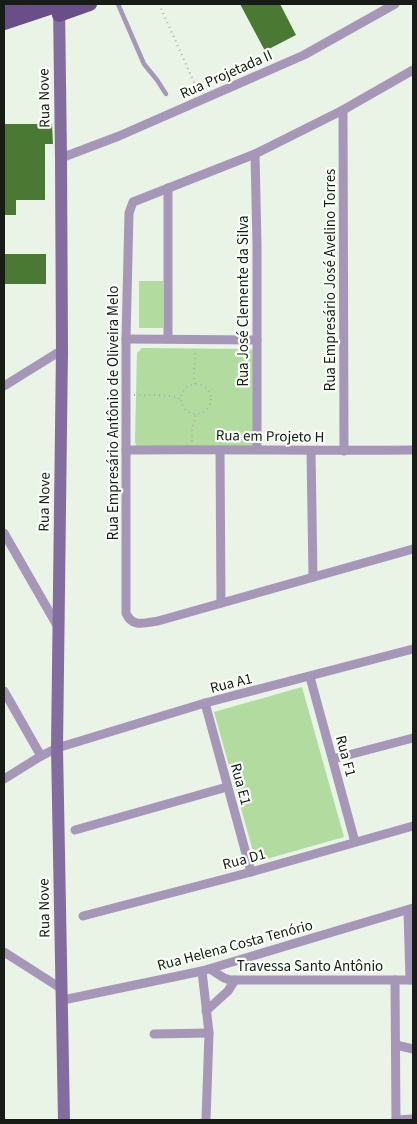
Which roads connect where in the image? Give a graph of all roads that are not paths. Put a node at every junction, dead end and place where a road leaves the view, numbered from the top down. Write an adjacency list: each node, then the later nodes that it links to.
1 (30, 4): 6 (main road)
2 (90, 4): 5 (main road)
3 (118, 4): 9 (lane)
4 (395, 4): 12 (street, Rua Projetada II)
5 (60, 8): 7 (main road); 12 (street, Rua Nove)
6 (4, 12)
7 (4, 23)
8 (413, 70): 10 (street)
9 (166, 94)
10 (343, 110): 11 (street); 24 (street, Rua Empresário José Avelino Torres)
11 (254, 154): 13 (street); 16 (street, Rua José Clemente da Silva)
12 (61, 158): 17 (street, Rua Nove)
13 (168, 188): 14 (street, Rua Empresário Antônio de Oliveira Melo); 15 (street)
14 (126, 339): 15 (street); 20 (street, Rua Empresário Antônio de Oliveira Melo)
15 (168, 339): 16 (street)
16 (258, 340): 19 (street, Rua José Clemente da Silva)
17 (62, 350): 18 (street); 29 (street, Rua Nove)
18 (4, 386)
19 (257, 449): 21 (street, Rua em Projeto H); 23 (street, Rua em Projeto H)
20 (126, 450): 21 (street, Rua em Projeto H); 28 (street, Rua Empresário Antônio de Oliveira Melo)
21 (220, 450): 28 (street)
22 (413, 450): 24 (street, Rua em Projeto H)
23 (311, 451): 24 (street, Rua em Projeto H); 27 (street)
24 (344, 451)
25 (4, 533): 29 (street)
26 (413, 548): 27 (street)
27 (313, 577): 28 (street)
28 (222, 602)
29 (59, 629): 35 (street, Rua Nove)
30 (413, 649): 31 (street, Rua A1)
31 (310, 677): 33 (street, Rua A1); 37 (street, Rua F1)
32 (4, 691): 36 (street)
33 (206, 703): 35 (street, Rua A1); 39 (street, Rua E1)
34 (413, 738): 37 (street)
35 (57, 748): 36 (street, Rua A1); 51 (street, Rua Nove)
36 (41, 756): 38 (street, Rua A1)
37 (332, 759): 42 (street, Rua F1)
38 (4, 779)
39 (227, 787): 41 (street); 43 (street, Rua E1)
40 (413, 826): 42 (street, Rua D1)
41 (75, 830)
42 (355, 842): 43 (street, Rua D1)
43 (250, 872): 45 (street, Rua D1)
44 (410, 909): 47 (street, Rua Helena Costa Tenório); 50 (street)
45 (82, 916)
46 (4, 952): 51 (street)
47 (206, 970): 48 (street, Travessa Santo Antônio); 51 (street, Rua Helena Costa Tenório); 52 (street)
48 (235, 980): 49 (street, Travessa Santo Antônio); 52 (street)
49 (395, 980): 50 (street, Travessa Santo Antônio); 55 (street)
50 (412, 980)
51 (62, 994): 58 (street, Rua Nove)
52 (206, 1011): 53 (street)
53 (209, 1033): 54 (street); 59 (street)
54 (154, 1034)
55 (396, 1045): 56 (street); 60 (street)
56 (413, 1049)
57 (413, 1119): 60 (street)
58 (64, 1120)
59 (206, 1120)
60 (396, 1120)

